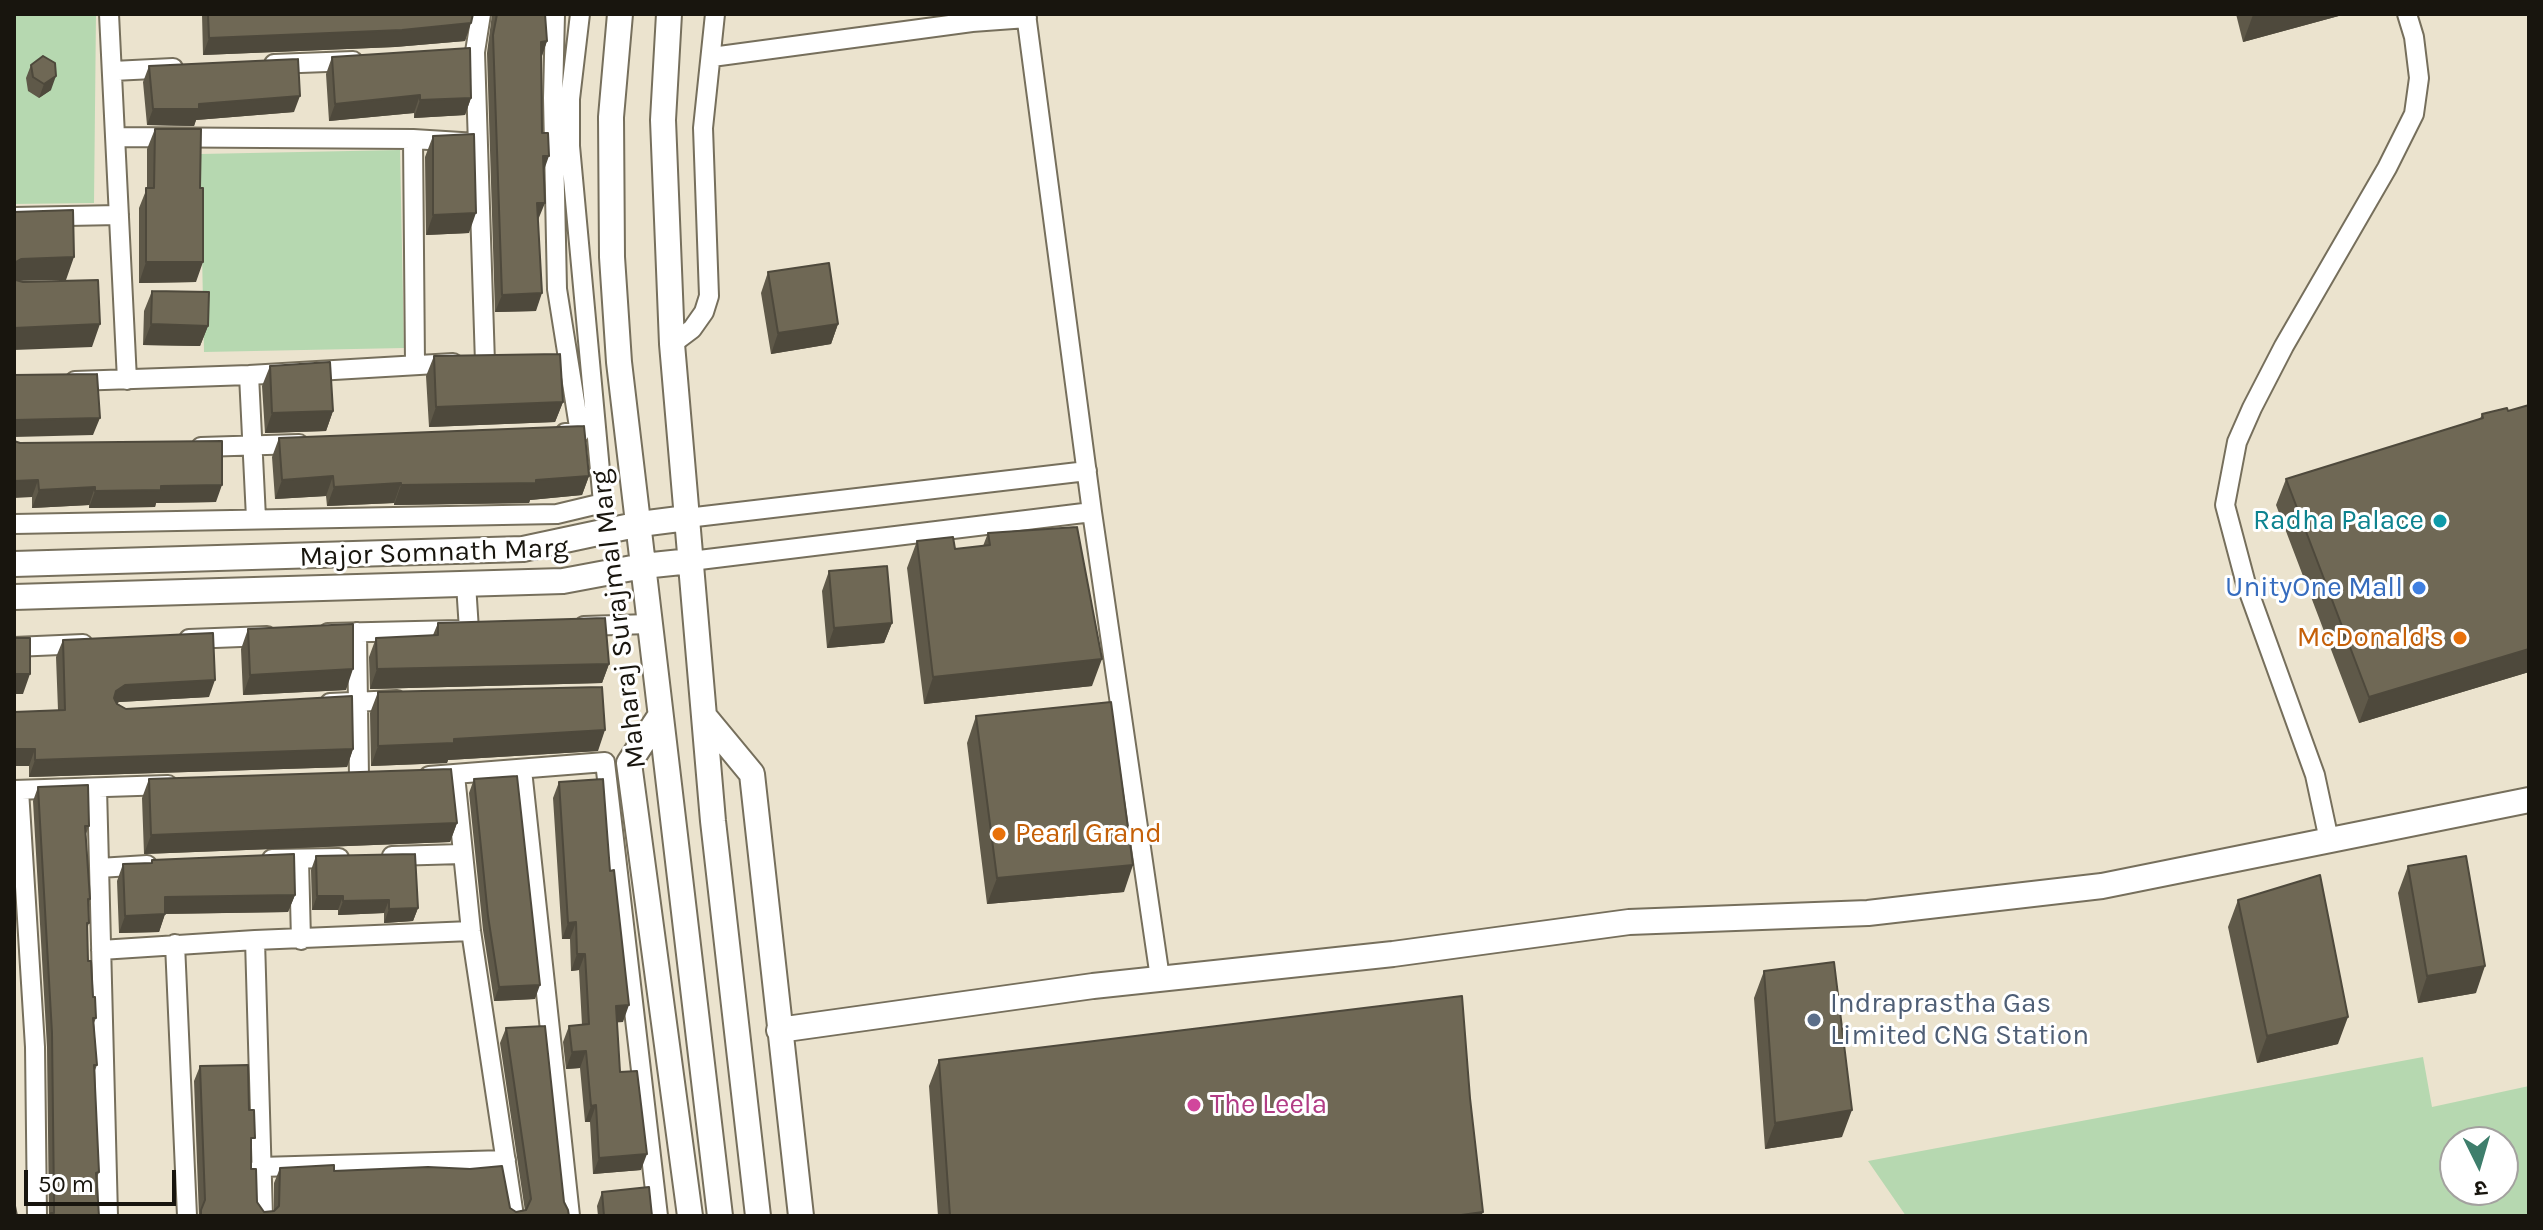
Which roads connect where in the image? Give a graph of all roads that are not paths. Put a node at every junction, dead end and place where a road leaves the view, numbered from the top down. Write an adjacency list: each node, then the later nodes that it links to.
1 (109, 14): 14 (street)
2 (481, 14): 17 (street)
3 (555, 14): 25 (street)
4 (580, 14): 31 (street)
5 (620, 14): 34 (main road, Maharaj Surajmal Marg)
6 (669, 14): 20 (main road)
7 (717, 14): 10 (street)
8 (2407, 14): 61 (street)
9 (1026, 16): 10 (street); 29 (street)
10 (712, 57): 20 (street)
11 (364, 61): 12 (street)
12 (254, 65)
13 (191, 68): 14 (street)
14 (113, 71): 15 (street)
15 (115, 137): 16 (street); 18 (street)
16 (413, 139): 17 (street); 21 (street)
17 (477, 143): 21 (street)
18 (119, 215): 19 (street); 23 (street)
19 (14, 217)
20 (672, 344): 32 (main road)
21 (415, 364): 22 (street)
22 (249, 375): 23 (street); 27 (street)
23 (127, 380): 24 (street)
24 (56, 381)
25 (550, 434)
26 (312, 443): 27 (street)
27 (252, 446): 28 (street); 31 (street)
28 (188, 447)
29 (1087, 471): 30 (street); 32 (street, Major Somnath Marg)
30 (1092, 512): 35 (street, Major Somnath Marg); 72 (street)
31 (256, 518): 33 (street)
32 (687, 518): 34 (main road, Major Somnath Marg); 35 (main road)
33 (14, 524)
34 (640, 524): 36 (main road, Major Somnath Marg); 37 (main road, Maharaj Surajmal Marg)
35 (691, 561): 37 (main road, Major Somnath Marg); 52 (main road)
36 (14, 564)
37 (643, 566): 38 (main road, Major Somnath Marg); 40 (main road, Maharaj Surajmal Marg)
38 (466, 584): 39 (main road, Major Somnath Marg); 42 (street)
39 (14, 597)
40 (649, 624): 41 (street); 51 (main road, Maharaj Surajmal Marg)
41 (559, 627)
42 (357, 632): 43 (street); 49 (street)
43 (310, 634)
44 (279, 635): 45 (street)
45 (170, 640)
46 (108, 643): 47 (street)
47 (14, 647)
48 (418, 700): 49 (street)
49 (356, 701): 50 (street); 56 (street)
50 (312, 704)
51 (660, 716): 83 (main road); 84 (main road, Maharaj Surajmal Marg)
52 (704, 716): 73 (main road); 85 (main road)
53 (522, 770): 54 (street); 81 (street); 82 (street)
54 (455, 775): 55 (street); 62 (street)
55 (414, 776)
56 (358, 778)
57 (190, 784): 58 (street)
58 (97, 788): 59 (street); 66 (street)
59 (16, 790): 76 (street)
60 (2529, 800): 61 (main road)
61 (2329, 840): 72 (main road)
62 (462, 854): 64 (street); 67 (street)
63 (259, 859): 64 (street)
64 (299, 859): 69 (street)
65 (172, 864): 66 (street)
66 (99, 868): 71 (street)
67 (471, 931): 69 (street); 74 (street)
68 (255, 940): 69 (street); 70 (street); 75 (street)
69 (301, 940)
70 (175, 944): 71 (street); 78 (street)
71 (101, 950): 77 (street)
72 (1160, 978): 73 (main road)
73 (779, 1030): 86 (main road)
74 (506, 1160): 75 (street); 80 (street)
75 (260, 1167): 79 (street)
76 (37, 1216)
77 (108, 1216)
78 (187, 1216)
79 (263, 1216)
80 (514, 1216)
81 (570, 1216)
82 (658, 1216)
83 (690, 1216)
84 (720, 1216)
85 (758, 1216)
86 (801, 1216)

